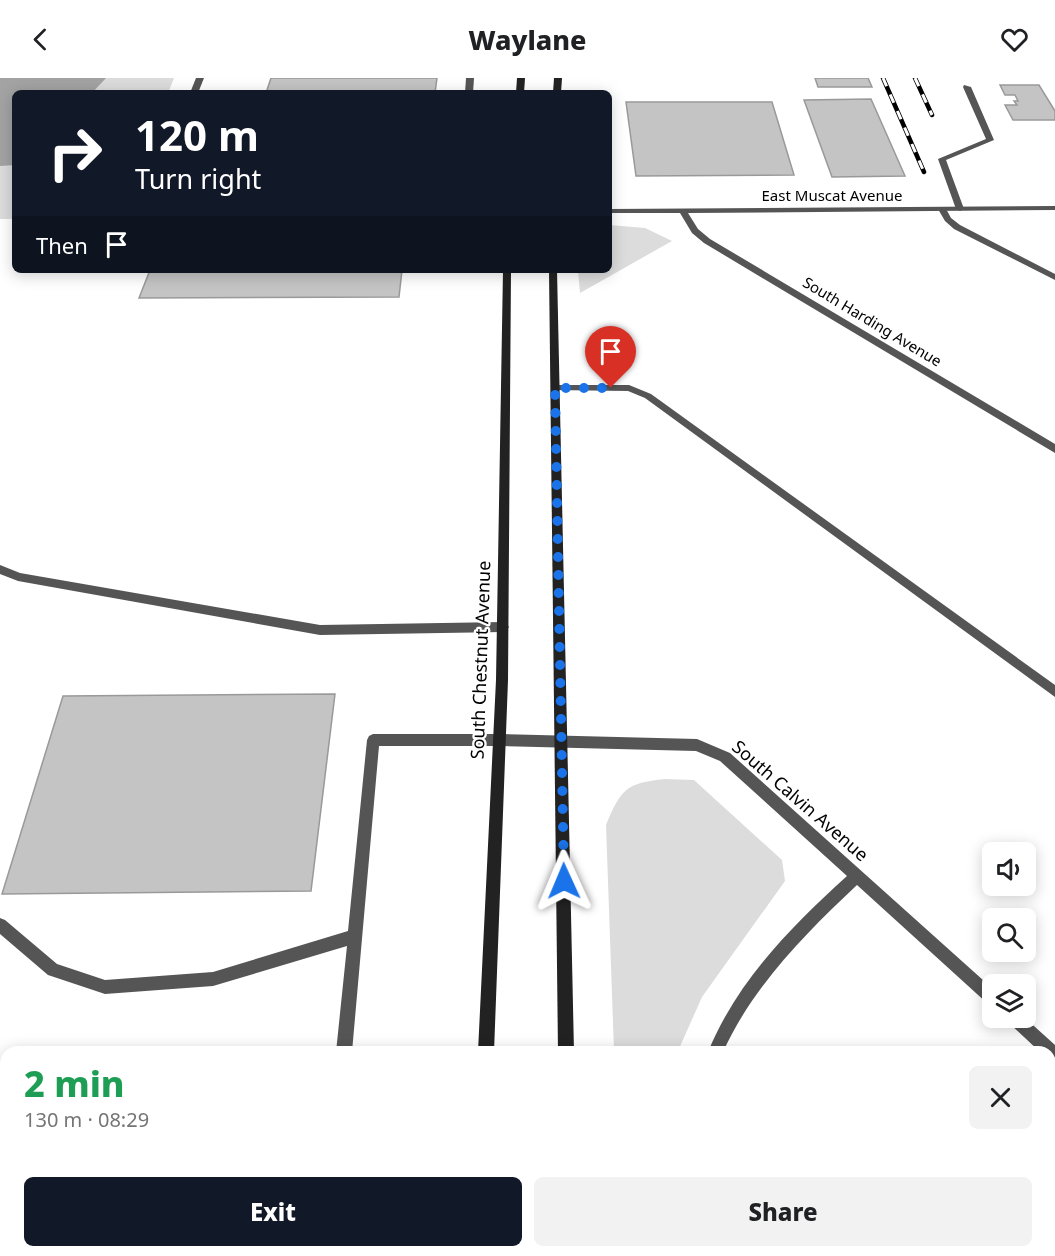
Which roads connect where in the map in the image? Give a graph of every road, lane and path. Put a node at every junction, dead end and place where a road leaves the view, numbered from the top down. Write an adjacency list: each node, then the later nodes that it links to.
1 (968, 87): 4 (street)
2 (1055, 208): 4 (street, East Muscat Avenue)
3 (942, 209): 4 (street, East Muscat Avenue); 6 (street, East Muscat Avenue); 9 (street)
4 (960, 209)
5 (612, 211): 6 (street, East Muscat Avenue)
6 (683, 211): 11 (street, South Harding Avenue)
7 (507, 273): 13 (main road, South Chestnut Avenue)
8 (553, 273): 10 (main road)
9 (1055, 277)
10 (555, 388): 14 (street); 16 (main road)
11 (1055, 449)
12 (0, 569): 13 (street)
13 (503, 627): 15 (main road, South Chestnut Avenue)
14 (1055, 692)
15 (500, 740): 16 (street, South Calvin Avenue); 19 (street, South Calvin Avenue); 23 (main road, South Chestnut Avenue)
16 (561, 741): 17 (street, South Calvin Avenue); 24 (main road)
17 (856, 877): 20 (street, South Calvin Avenue); 25 (street)
18 (0, 925): 19 (street)
19 (354, 937): 22 (street)
20 (982, 989)
21 (1025, 1028): 26 (street)
22 (345, 1046)
23 (486, 1046)
24 (566, 1046)
25 (718, 1046)
26 (1046, 1046)

